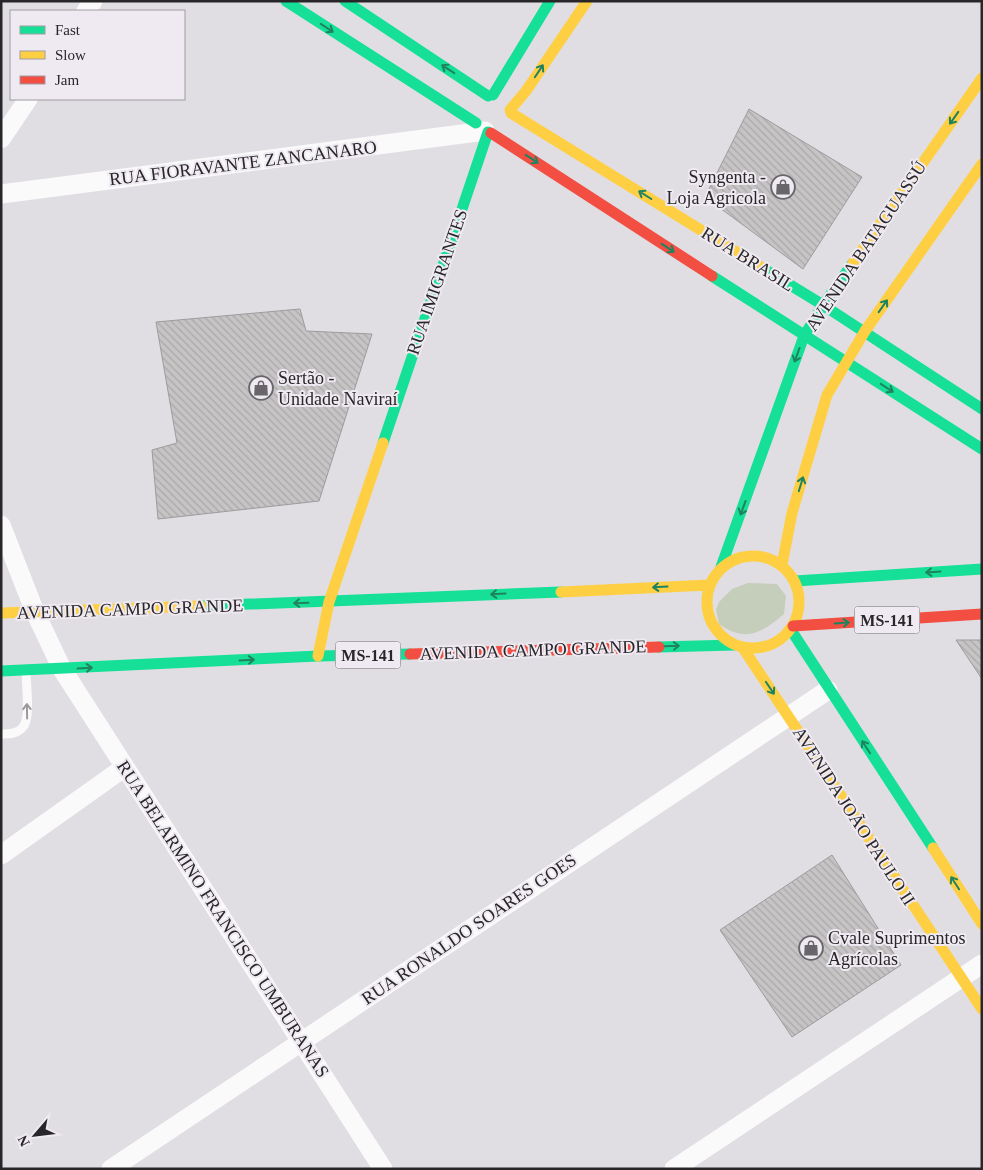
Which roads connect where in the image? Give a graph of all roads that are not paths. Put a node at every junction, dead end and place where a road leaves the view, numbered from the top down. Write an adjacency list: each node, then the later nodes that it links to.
1 (286, 1): 9 (street, one-way to 9)
2 (346, 1): 7 (street, one-way to 2)
3 (550, 1): 7 (street)
4 (587, 1): 8 (street, one-way to 4)
5 (982, 78): 13 (street, AVENIDA BATAGUASSÚ, one-way to 13)
6 (27, 100): 10 (street)
7 (484, 100): 8 (street); 9 (street)
8 (510, 111): 9 (street); 13 (street, RUA BRASIL, one-way to 8)
9 (485, 130): 12 (street, RUA FIORAVANTE ZANCANARO); 15 (street, one-way to 15); 25 (street, RUA IMIGRANTES)
10 (1, 139)
11 (982, 164): 14 (street, one-way to 11)
12 (1, 194)
13 (823, 305): 14 (street, RUA BRASIL); 15 (street, AVENIDA BATAGUASSÚ)
14 (865, 331): 16 (street); 17 (street, RUA BRASIL)
15 (804, 336): 16 (street); 21 (street, AVENIDA BATAGUASSÚ, one-way to 21)
16 (846, 361): 18 (street, one-way to 18); 20 (street, one-way to 16)
17 (982, 409)
18 (982, 449)
19 (1, 525): 26 (street, RUA BELARMINO FRANCISCO UMBURANAS)
20 (782, 565): 21 (street); 23 (street)
21 (721, 567): 24 (street)
22 (982, 569): 23 (street, one-way to 23)
23 (795, 581): 29 (street)
24 (709, 585): 25 (street, AVENIDA CAMPO GRANDE, one-way to 25); 30 (street)
25 (328, 602): 26 (street, AVENIDA CAMPO GRANDE, one-way to 26); 31 (street, RUA IMIGRANTES)
26 (35, 612): 27 (street, AVENIDA CAMPO GRANDE); 32 (street, RUA BELARMINO FRANCISCO UMBURANAS)
27 (1, 613)
28 (982, 614): 29 (street, MS-141, one-way to 28)
29 (792, 628): 30 (street); 35 (street)
30 (739, 646): 31 (street, AVENIDA CAMPO GRANDE / MS-141, one-way to 30); 36 (street, AVENIDA JOÃO PAULO II, one-way to 36)
31 (318, 656): 32 (street, AVENIDA CAMPO GRANDE / MS-141, one-way to 31)
32 (62, 669): 33 (street, AVENIDA CAMPO GRANDE / MS-141); 38 (street, RUA BELARMINO FRANCISCO UMBURANAS)
33 (26, 670): 34 (street, AVENIDA CAMPO GRANDE / MS-141); 37 (lane, one-way to 33)
34 (1, 671)
35 (828, 690): 36 (street, RUA RONALDO SOARES GOES); 40 (street, one-way to 35)
36 (788, 716): 42 (street, AVENIDA JOÃO PAULO II); 44 (street, RUA RONALDO SOARES GOES)
37 (1, 734)
38 (125, 767): 39 (street); 44 (street, RUA BELARMINO FRANCISCO UMBURANAS)
39 (1, 855)
40 (982, 924)
41 (982, 964): 42 (street)
42 (961, 978): 43 (street, AVENIDA JOÃO PAULO II); 47 (street)
43 (982, 1009)
44 (301, 1041): 45 (street, RUA RONALDO SOARES GOES); 46 (street, RUA BELARMINO FRANCISCO UMBURANAS)
45 (110, 1169)
46 (383, 1169)
47 (674, 1169)

